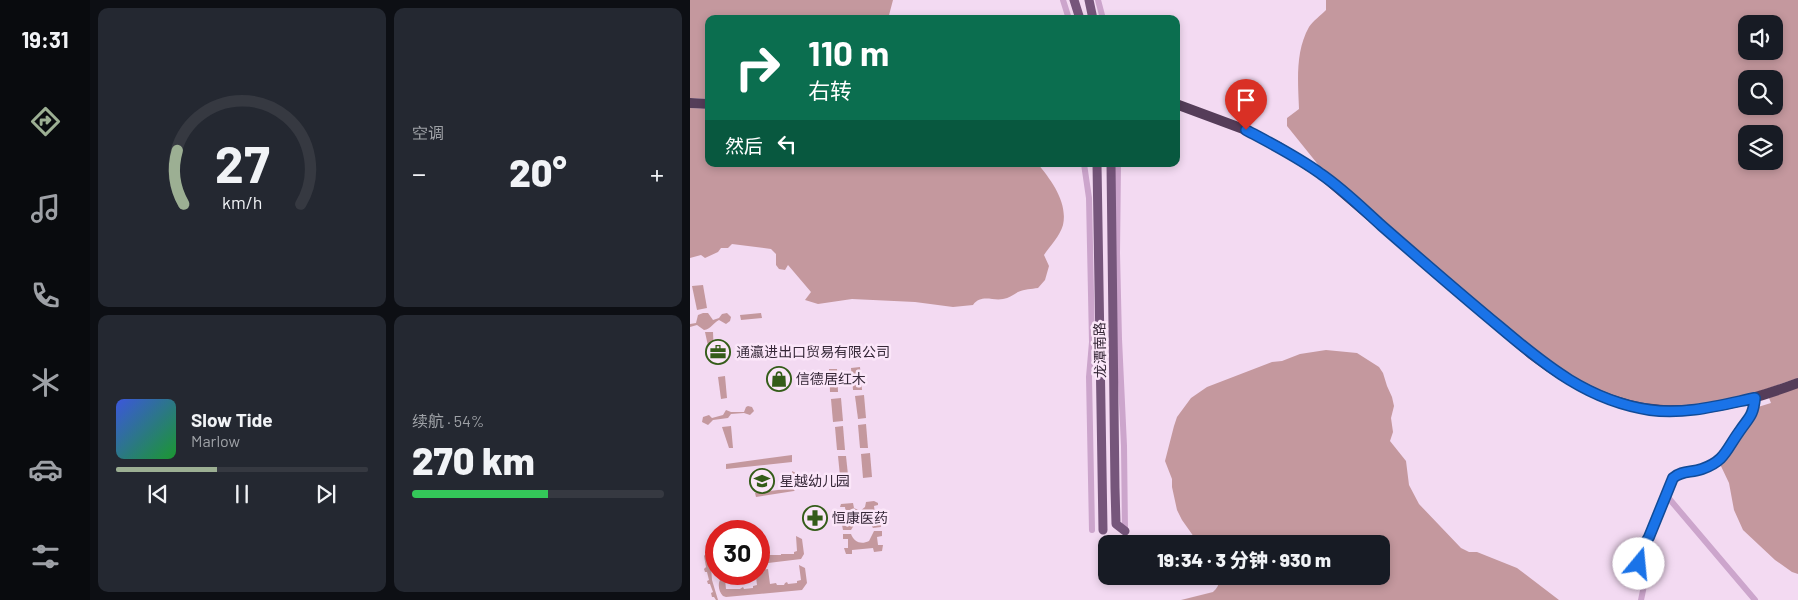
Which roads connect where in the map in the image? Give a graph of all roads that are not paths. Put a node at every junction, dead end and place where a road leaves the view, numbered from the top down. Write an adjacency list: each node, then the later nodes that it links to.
1 (1063, 0): 5 (street)
2 (1074, 0): 6 (main road)
3 (1089, 0): 7 (main road)
4 (1097, 0): 7 (main road); 8 (street)
5 (1067, 15)
6 (1079, 15)
7 (1092, 15)
8 (1102, 15)
9 (690, 103): 10 (highway)
10 (705, 104)
11 (1180, 105): 18 (highway)
12 (1084, 167): 16 (street)
13 (1097, 167): 16 (main road, 龙潭南路)
14 (1111, 167): 22 (main road, 龙潭南路)
15 (1118, 167): 22 (street)
16 (1096, 339): 20 (street); 21 (main road, 龙潭南路)
17 (1798, 383): 18 (highway)
18 (1755, 398): 19 (street)
19 (1666, 495): 23 (street); 24 (street)
20 (1092, 530)
21 (1103, 530)
22 (1125, 531)
23 (1641, 600)
24 (1755, 600)

